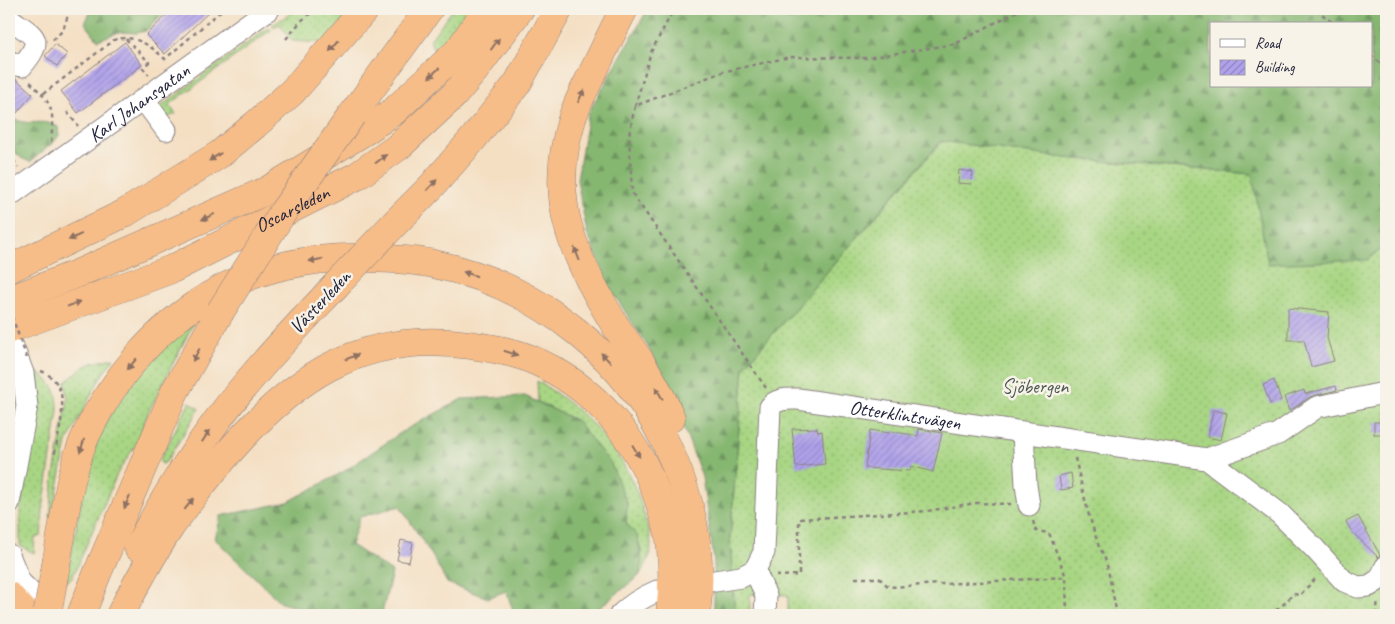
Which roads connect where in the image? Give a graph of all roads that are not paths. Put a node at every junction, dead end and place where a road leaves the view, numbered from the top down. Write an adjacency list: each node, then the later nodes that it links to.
1 (269, 9): 12 (street, Karl Johansgatan)
2 (365, 9): 15 (highway, one-way to 15)
3 (487, 9): 16 (highway, Oscarsleden, one-way to 16)
4 (520, 9): 17 (highway, Oscarsleden, one-way to 4)
5 (559, 9): 11 (highway, Västerleden)
6 (579, 9): 11 (highway)
7 (624, 9): 24 (highway, one-way to 7)
8 (428, 11): 35 (highway, one-way to 35, bridge)
9 (9, 18): 10 (street)
10 (15, 63)
11 (517, 84): 29 (highway, Västerleden, one-way to 11, bridge)
12 (144, 100): 13 (street); 14 (street, Karl Johansgatan)
13 (166, 130)
14 (9, 196)
15 (9, 269)
16 (9, 300)
17 (9, 329)
18 (9, 336): 22 (street)
19 (1379, 394): 21 (street)
20 (1023, 432): 21 (street, Otterklintsvägen); 23 (street); 27 (street, Otterklintsvägen)
21 (1207, 459): 26 (street)
22 (9, 503)
23 (1029, 505)
24 (689, 506): 33 (highway, one-way to 33, bridge); 40 (highway)
25 (9, 555): 34 (street)
26 (1386, 566)
27 (757, 575): 28 (street); 41 (street)
28 (715, 582)
29 (128, 587): 36 (highway, Västerleden); 37 (highway); 39 (highway, one-way to 39)
30 (657, 591): 38 (street)
31 (9, 596): 32 (highway)
32 (27, 615)
33 (47, 615)
34 (52, 615)
35 (81, 615)
36 (110, 615)
37 (120, 615)
38 (620, 615)
39 (670, 615)
40 (696, 615)
41 (766, 615)

